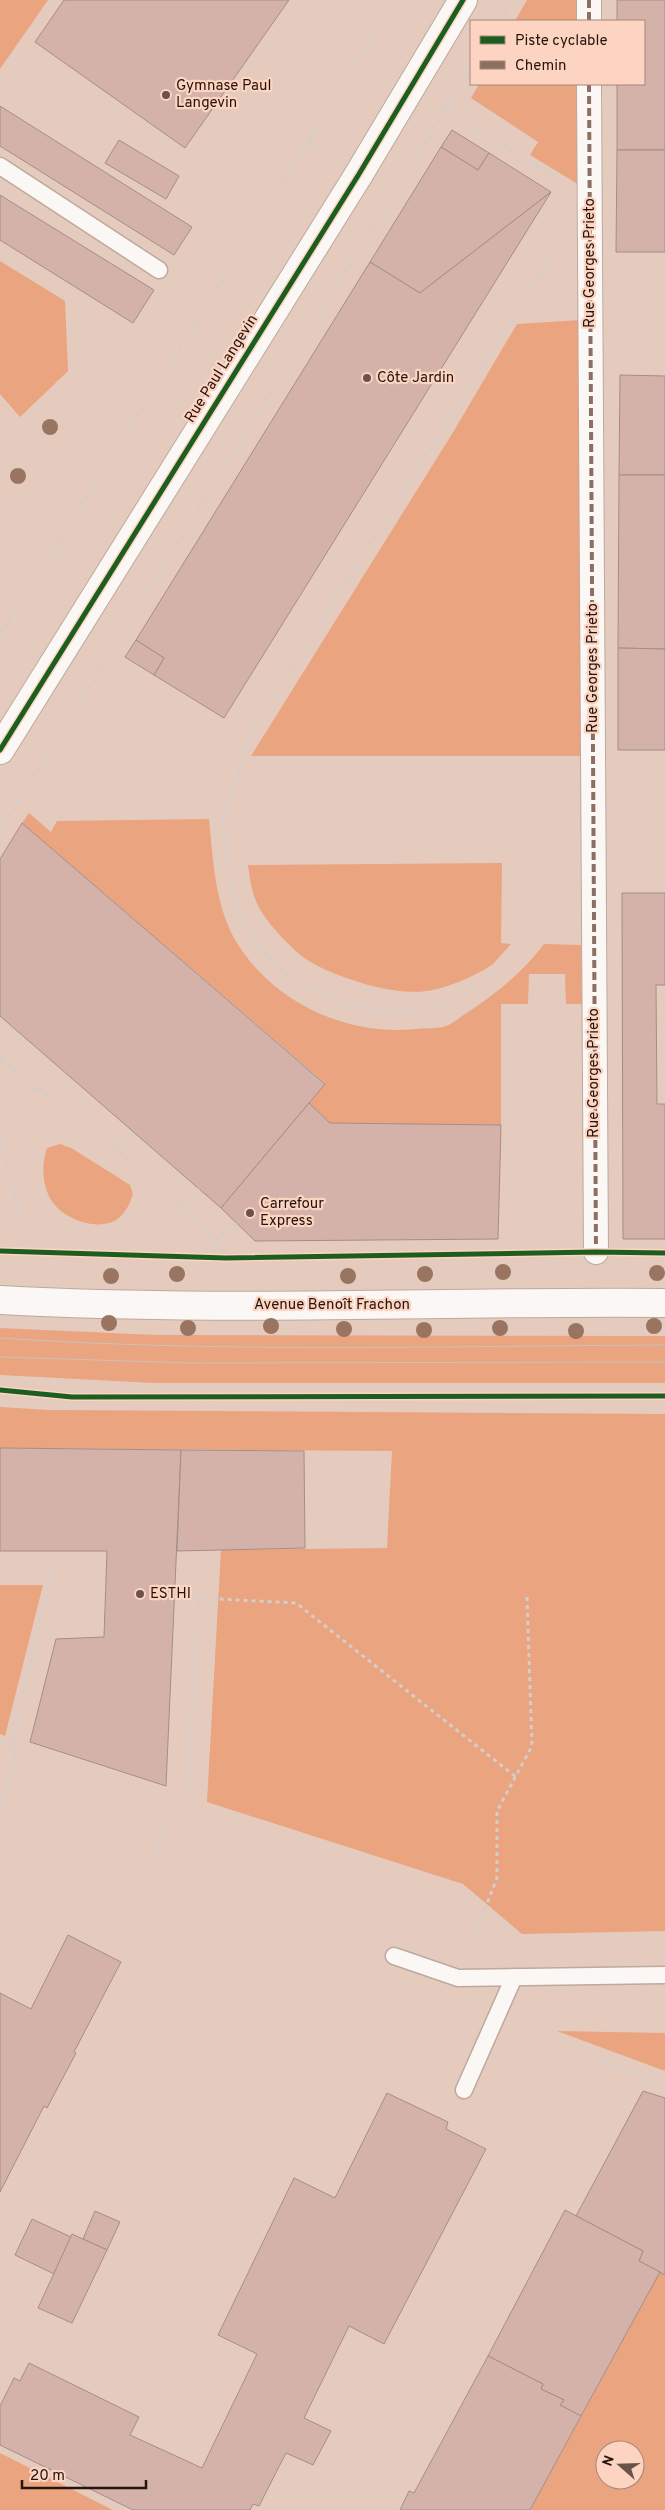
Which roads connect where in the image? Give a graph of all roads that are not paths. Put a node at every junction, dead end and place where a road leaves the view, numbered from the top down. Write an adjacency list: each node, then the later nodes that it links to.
1 (463, 0): 7 (street, Rue Paul Langevin)
2 (589, 0): 3 (street)
3 (589, 20)
4 (590, 85): 8 (street, Rue Georges Prieto)
5 (0, 166): 6 (lane)
6 (160, 270)
7 (0, 750)
8 (596, 1252)
9 (0, 1300): 10 (street, Avenue Benoît Frachon)
10 (665, 1303)
11 (394, 1956): 13 (lane)
12 (665, 1975): 13 (lane)
13 (514, 1977): 14 (lane)
14 (464, 2090)

